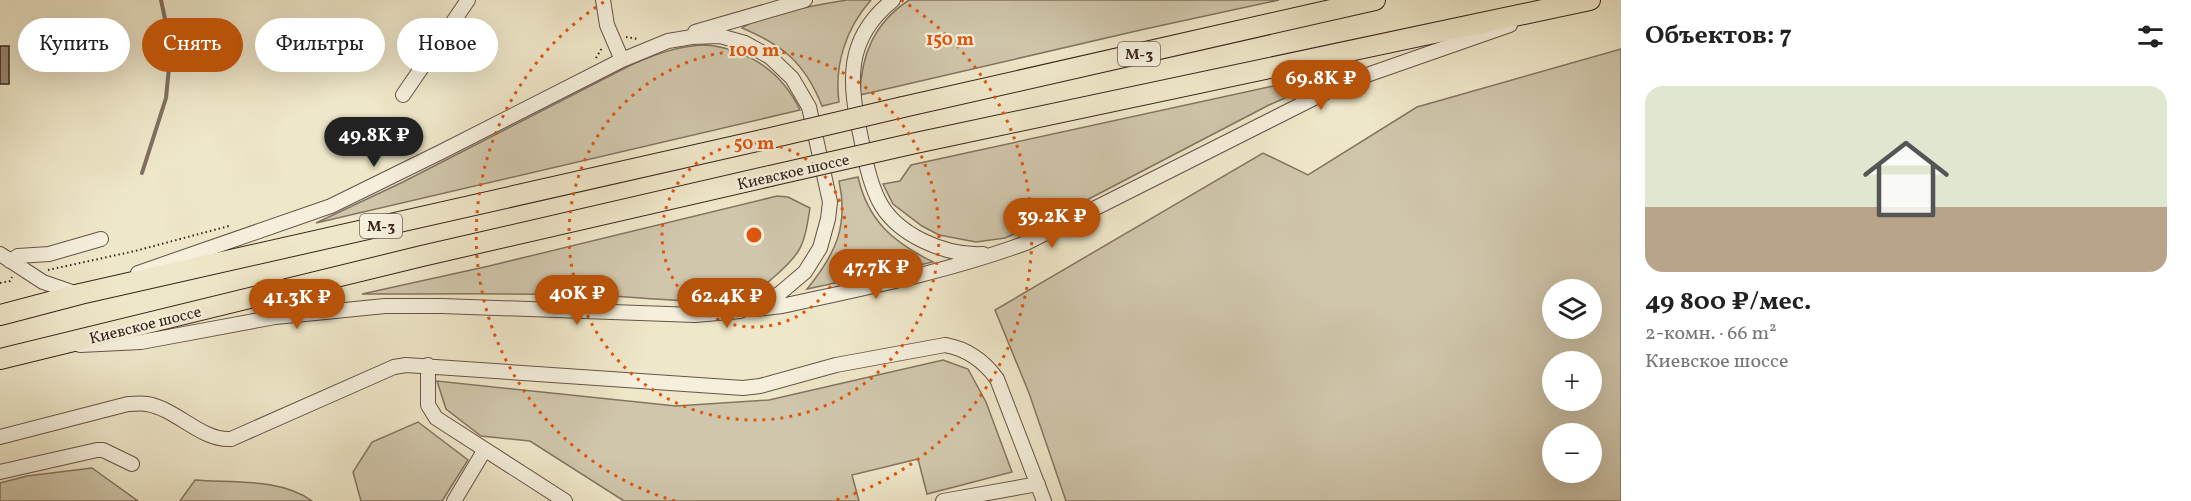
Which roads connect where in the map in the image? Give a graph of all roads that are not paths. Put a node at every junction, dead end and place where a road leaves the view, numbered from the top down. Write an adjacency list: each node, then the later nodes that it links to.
1 (468, 0): 10 (street)
2 (603, 0): 9 (street)
3 (805, 0): 8 (street)
4 (893, 0): 12 (street)
5 (1375, 0): 14 (highway, М-3, bridge)
6 (1590, 0): 7 (highway, Киевское шоссе / М-3)
7 (1555, 9): 12 (street); 17 (highway, Киевское шоссе / М-3, bridge)
8 (675, 39): 9 (street); 15 (street)
9 (622, 60): 14 (street)
10 (403, 96)
11 (100, 239): 13 (street)
12 (1003, 251): 15 (street)
13 (5, 258): 14 (street)
14 (80, 294): 16 (highway, М-3)
15 (740, 311): 17 (street)
16 (0, 315)
17 (57, 346): 18 (highway, Киевское шоссе / М-3)
18 (0, 359)
19 (428, 365): 20 (street); 21 (street); 24 (street)
20 (0, 437)
21 (484, 450): 25 (street); 26 (street)
22 (132, 465): 23 (street)
23 (0, 472)
24 (1038, 484): 27 (street); 28 (street)
25 (453, 501)
26 (565, 501)
27 (943, 501)
28 (1044, 501)

